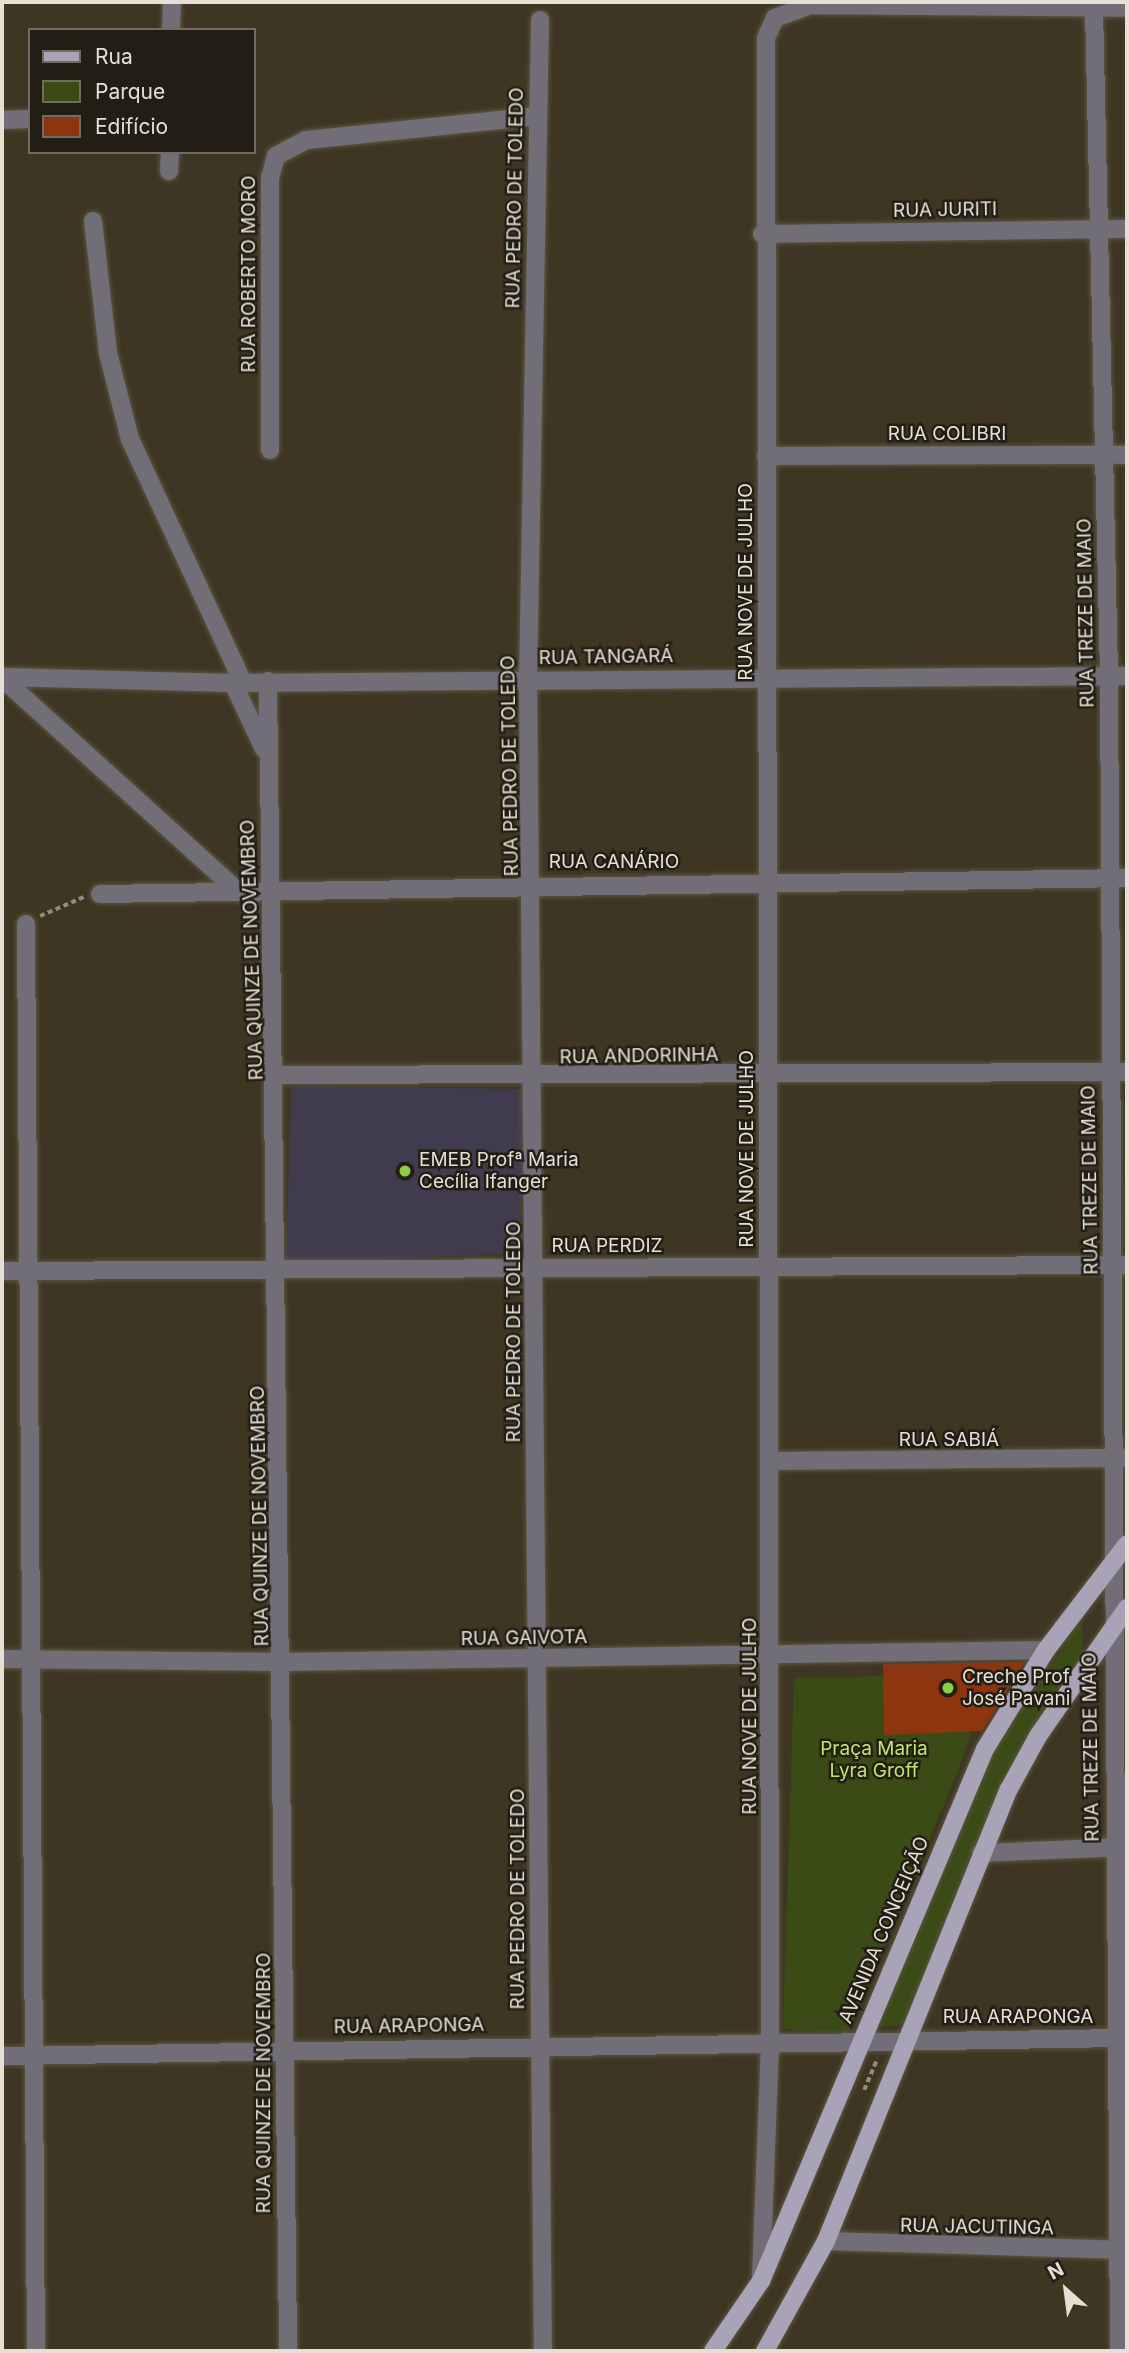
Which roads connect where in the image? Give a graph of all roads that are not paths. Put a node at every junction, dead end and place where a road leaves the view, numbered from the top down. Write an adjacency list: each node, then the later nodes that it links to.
1 (172, 2): 5 (street)
2 (1094, 8): 3 (street); 12 (street, RUA TREZE DE MAIO); 14 (street, RUA NOVE DE JULHO)
3 (1127, 8)
4 (540, 20): 6 (street, RUA PEDRO DE TOLEDO)
5 (171, 28)
6 (537, 116): 15 (street, RUA ROBERTO MORO); 23 (street, RUA PEDRO DE TOLEDO)
7 (2, 120): 8 (street)
8 (28, 120)
9 (170, 154): 10 (street)
10 (169, 171)
11 (93, 221): 25 (street)
12 (1101, 229): 13 (street, RUA JURITI); 14 (street, RUA JURITI); 16 (street, RUA TREZE DE MAIO)
13 (1127, 229)
14 (762, 234): 18 (street, RUA NOVE DE JULHO)
15 (270, 450)
16 (1104, 455): 17 (street, RUA COLIBRI); 18 (street, RUA COLIBRI); 20 (street, RUA TREZE DE MAIO)
17 (1127, 455)
18 (766, 456): 19 (street, RUA NOVE DE JULHO)
19 (767, 676): 20 (street, RUA TANGARÁ); 23 (street, RUA TANGARÁ); 28 (street, RUA NOVE DE JULHO)
20 (1109, 676): 21 (street, RUA TANGARÁ); 27 (street, RUA TREZE DE MAIO)
21 (1127, 676)
22 (2, 678): 25 (street, RUA TANGARÁ); 30 (street)
23 (528, 679): 24 (street, RUA TANGARÁ); 29 (street, RUA PEDRO DE TOLEDO)
24 (268, 681): 25 (street, RUA TANGARÁ); 26 (street, RUA QUINZE DE NOVEMBRO)
25 (238, 683): 26 (street)
26 (267, 754): 31 (street, RUA QUINZE DE NOVEMBRO)
27 (1118, 878): 28 (street, RUA CANÁRIO); 34 (street, RUA TREZE DE MAIO)
28 (766, 882): 29 (street, RUA CANÁRIO); 36 (street, RUA NOVE DE JULHO)
29 (533, 884): 31 (street, RUA CANÁRIO); 37 (street, RUA PEDRO DE TOLEDO)
30 (237, 890): 31 (street, RUA CANÁRIO); 32 (street, RUA CANÁRIO)
31 (272, 892): 35 (street, RUA QUINZE DE NOVEMBRO)
32 (100, 894)
33 (26, 924): 43 (street)
34 (1118, 1072): 36 (street, RUA ANDORINHA); 38 (street, RUA TREZE DE MAIO)
35 (277, 1076): 37 (street, RUA ANDORINHA); 41 (street, RUA QUINZE DE NOVEMBRO)
36 (768, 1076): 37 (street, RUA ANDORINHA); 40 (street, RUA NOVE DE JULHO)
37 (535, 1079): 39 (street, RUA PEDRO DE TOLEDO)
38 (1119, 1265): 40 (street, RUA PERDIZ); 44 (street, RUA TREZE DE MAIO)
39 (534, 1266): 40 (street, RUA PERDIZ); 41 (street, RUA PERDIZ); 52 (street, RUA PEDRO DE TOLEDO)
40 (768, 1267): 45 (street, RUA NOVE DE JULHO)
41 (278, 1269): 43 (street, RUA PERDIZ); 56 (street, RUA QUINZE DE NOVEMBRO)
42 (2, 1271): 43 (street, RUA PERDIZ)
43 (30, 1272): 54 (street)
44 (1119, 1459): 45 (street, RUA SABIÁ); 47 (street, RUA TREZE DE MAIO)
45 (771, 1461): 51 (street, RUA NOVE DE JULHO)
46 (1127, 1544): 47 (main road, AVENIDA CONCEIÇÃO)
47 (1110, 1566): 49 (street, RUA TREZE DE MAIO); 50 (main road, AVENIDA CONCEIÇÃO)
48 (1127, 1608): 49 (main road)
49 (1111, 1629): 55 (street, RUA TREZE DE MAIO); 58 (main road)
50 (1046, 1650): 51 (street, RUA GAIVOTA); 61 (main road, AVENIDA CONCEIÇÃO)
51 (771, 1656): 52 (street, RUA GAIVOTA); 63 (street, RUA NOVE DE JULHO)
52 (538, 1658): 56 (street, RUA GAIVOTA); 62 (street, RUA PEDRO DE TOLEDO)
53 (2, 1659): 54 (street, RUA GAIVOTA)
54 (30, 1659): 56 (street, RUA GAIVOTA); 66 (street)
55 (1119, 1661): 57 (street, RUA TREZE DE MAIO)
56 (283, 1662): 64 (street, RUA QUINZE DE NOVEMBRO)
57 (1121, 1847): 58 (street); 59 (street, RUA TREZE DE MAIO)
58 (981, 1853): 60 (main road)
59 (1120, 2038): 60 (street, RUA ARAPONGA); 68 (street, RUA TREZE DE MAIO)
60 (908, 2039): 61 (street, RUA ARAPONGA); 67 (main road)
61 (859, 2043): 63 (street, RUA ARAPONGA); 69 (main road, AVENIDA CONCEIÇÃO)
62 (540, 2044): 63 (street, RUA ARAPONGA); 64 (street, RUA ARAPONGA); 72 (street, RUA PEDRO DE TOLEDO)
63 (770, 2046): 69 (street, RUA NOVE DE JULHO)
64 (285, 2050): 66 (street, RUA ARAPONGA); 71 (street, RUA QUINZE DE NOVEMBRO)
65 (2, 2056): 66 (street, RUA ARAPONGA)
66 (37, 2057): 70 (street)
67 (826, 2241): 68 (street, RUA JACUTINGA); 75 (main road)
68 (1122, 2250): 76 (street, RUA TREZE DE MAIO)
69 (761, 2281): 73 (main road, AVENIDA CONCEIÇÃO); 74 (main road)
70 (36, 2351)
71 (288, 2351)
72 (543, 2351)
73 (713, 2351)
74 (729, 2351)
75 (765, 2351)
76 (1119, 2351)

